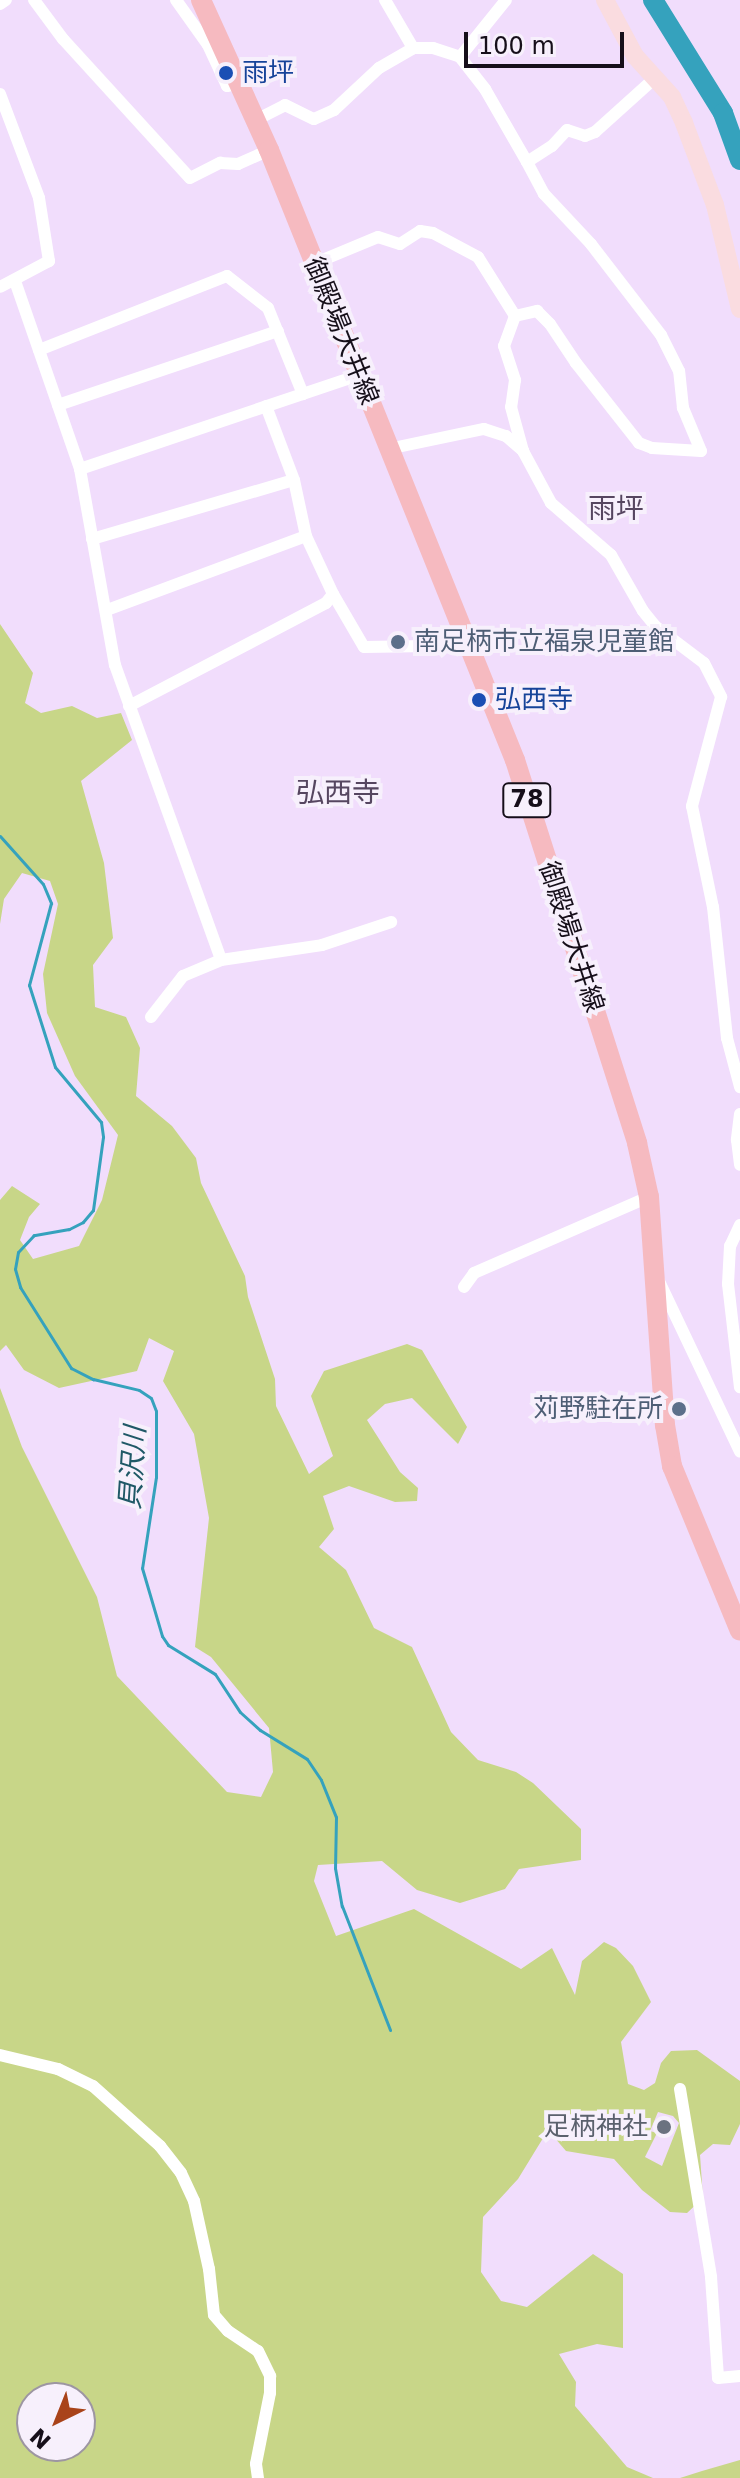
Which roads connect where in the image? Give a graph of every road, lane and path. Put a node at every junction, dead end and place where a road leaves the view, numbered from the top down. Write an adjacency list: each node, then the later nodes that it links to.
1 (6, 0): 8 (street)
2 (34, 0): 15 (street)
3 (176, 0): 12 (street)
4 (201, 0): 12 (main road, 御殿場大井線 / 78)
5 (385, 0): 9 (street)
6 (506, 0): 10 (street)
7 (605, 0): 11 (street)
8 (0, 4)
9 (413, 48): 10 (street); 14 (street)
10 (460, 57): 16 (street)
11 (655, 78): 16 (street); 20 (street)
12 (237, 84): 14 (main road, 御殿場大井線 / 78)
13 (0, 94): 18 (street)
14 (254, 121): 15 (main road, 御殿場大井線 / 78)
15 (269, 150): 17 (main road, 御殿場大井線 / 78)
16 (527, 162): 21 (street)
17 (313, 264): 21 (street); 24 (main road, 御殿場大井線 / 78)
18 (15, 281): 19 (street); 23 (street)
19 (0, 287)
20 (740, 309)
21 (515, 316): 29 (street)
22 (278, 331): 23 (street); 25 (street); 26 (street)
23 (39, 350): 26 (street)
24 (360, 375): 25 (street); 28 (main road, 御殿場大井線 / 78)
25 (303, 394): 27 (street)
26 (58, 405): 30 (street)
27 (266, 406): 30 (street); 31 (street)
28 (388, 449): 29 (street); 36 (main road, 御殿場大井線 / 78)
29 (523, 451): 41 (street)
30 (80, 469): 33 (street)
31 (294, 480): 32 (street); 33 (street)
32 (306, 536): 34 (street); 35 (street)
33 (92, 539): 35 (street)
34 (333, 594): 36 (street); 37 (street)
35 (107, 610): 37 (street)
36 (462, 630): 44 (main road, 御殿場大井線 / 78)
37 (129, 706): 39 (street)
38 (391, 922): 39 (street)
39 (221, 960): 40 (street)
40 (151, 1017)
41 (740, 1087)
42 (740, 1114): 43 (street)
43 (740, 1165)
44 (649, 1197): 46 (main road, 御殿場大井線 / 78); 47 (street)
45 (740, 1225): 48 (street)
46 (655, 1273): 49 (street); 50 (main road, 御殿場大井線 / 78)
47 (464, 1287)
48 (740, 1387)
49 (740, 1452)
50 (740, 1631)
51 (0, 2055): 54 (street)
52 (680, 2089): 53 (street)
53 (740, 2376)
54 (258, 2478)

